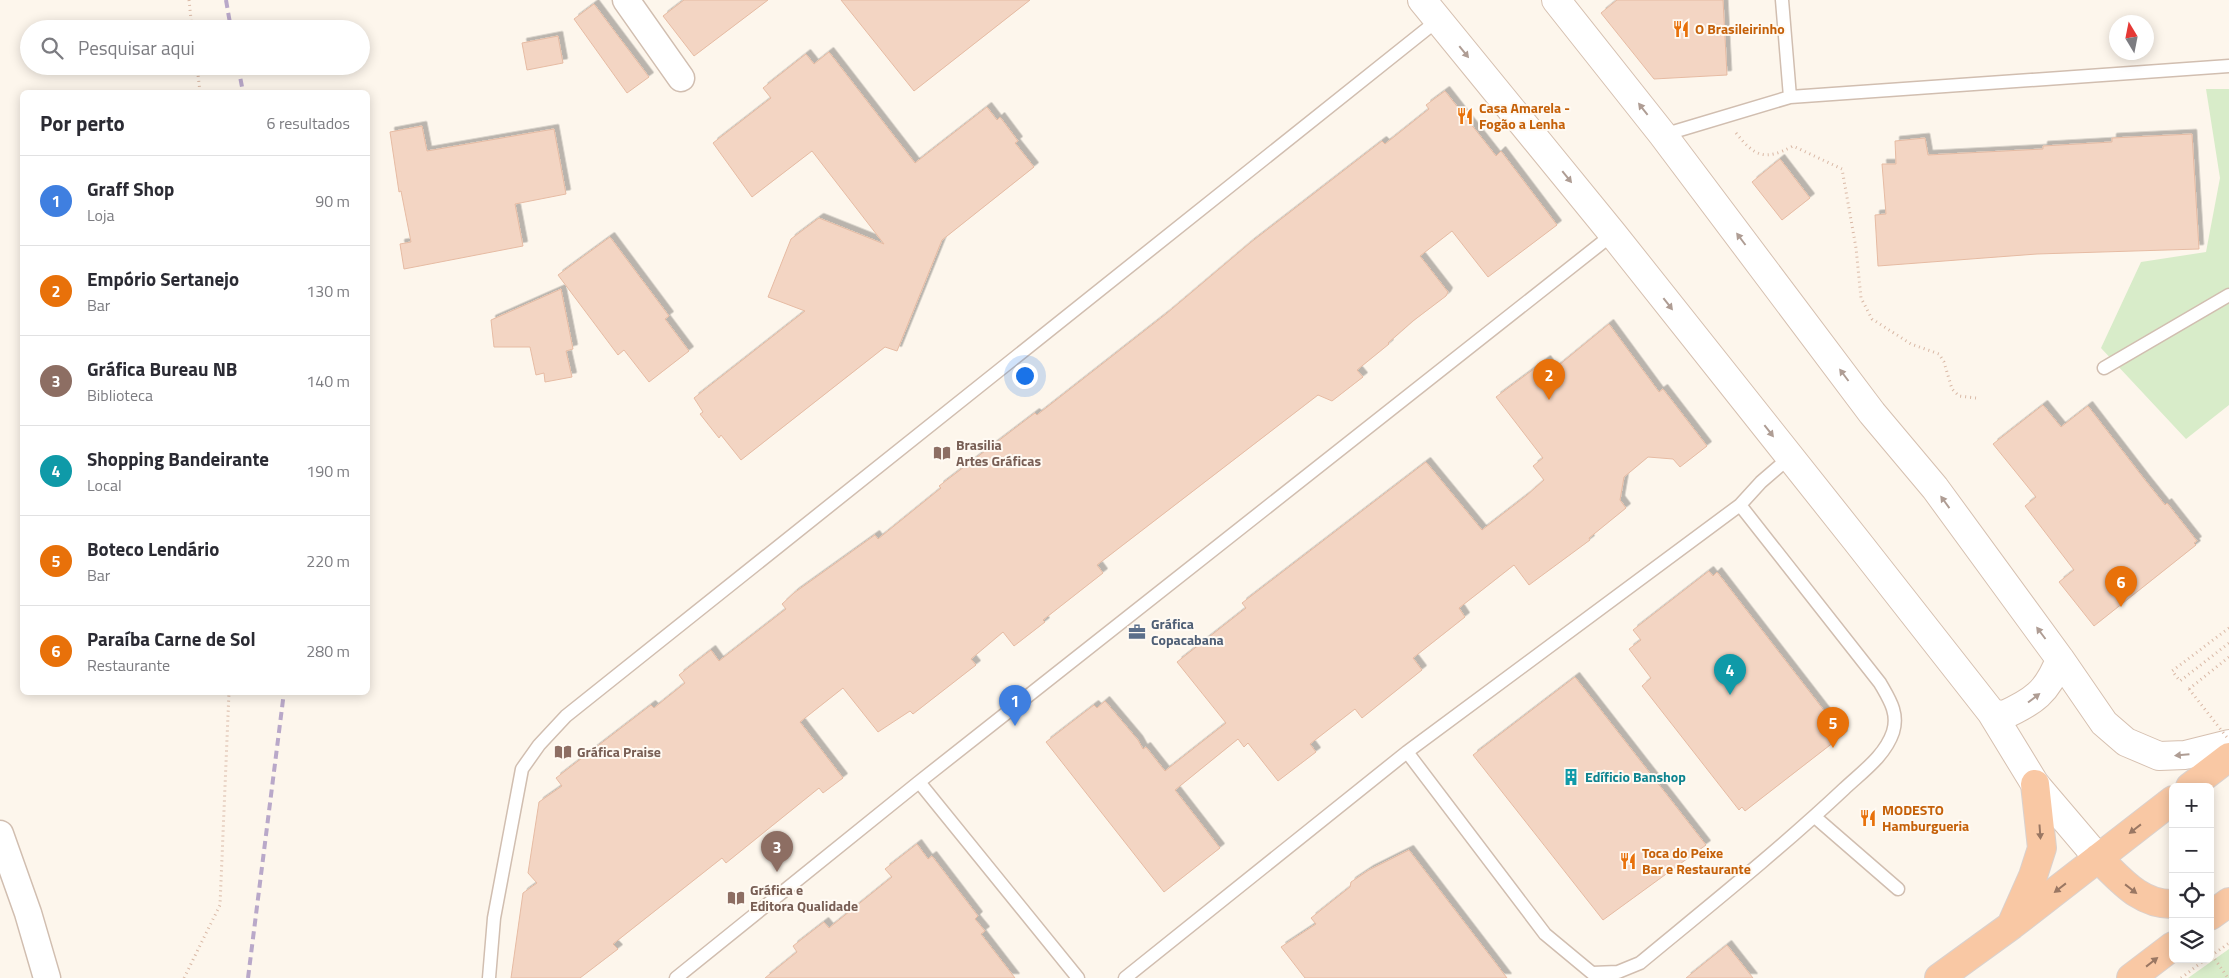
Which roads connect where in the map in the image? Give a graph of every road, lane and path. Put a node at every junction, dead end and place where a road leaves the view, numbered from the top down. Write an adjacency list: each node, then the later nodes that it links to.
1 (189, 0): 6 (path)
2 (626, 0): 9 (street)
3 (1556, 0): 13 (main road, one-way to 3)
4 (1782, 0): 11 (lane)
5 (1430, 10): 14 (main road, one-way to 14); 49 (lane)
6 (191, 20)
7 (2229, 66): 11 (lane)
8 (198, 75): 10 (path)
9 (681, 78)
10 (200, 90)
11 (1790, 97): 12 (lane)
12 (1724, 117): 13 (lane); 17 (path)
13 (1663, 135): 23 (main road, one-way to 13)
14 (1613, 234): 18 (main road, one-way to 18); 29 (lane)
15 (2229, 295): 16 (lane)
16 (2104, 368)
17 (1976, 398)
18 (1790, 457): 19 (lane); 25 (main road)
19 (1740, 505): 27 (lane); 33 (lane)
20 (2229, 628): 21 (path)
21 (2229, 643)
22 (2229, 657): 26 (path, bridge)
23 (2060, 659): 25 (main road, one-way to 23); 26 (main road, one-way to 23)
24 (229, 695): 48 (path)
25 (1991, 712): 31 (main road)
26 (2229, 742)
27 (1407, 752): 33 (lane); 52 (lane)
28 (2229, 757): 30 (highway)
29 (919, 782): 50 (lane); 51 (lane)
30 (2195, 783)
31 (2034, 784): 35 (main road); 41 (highway, one-way to 41)
32 (2169, 803): 35 (highway, one-way to 35)
33 (1816, 817): 36 (lane)
34 (0, 834): 47 (street)
35 (2098, 858): 39 (highway, one-way to 39); 41 (highway, one-way to 41)
36 (1898, 889)
37 (2229, 900): 38 (highway); 40 (highway)
38 (2214, 901)
39 (2169, 903)
40 (2214, 913)
41 (2012, 925): 53 (highway)
42 (2229, 943): 44 (path)
43 (2169, 949): 54 (highway, one-way to 43)
44 (2214, 954)
45 (2214, 960): 56 (path)
46 (2201, 963): 55 (path)
47 (47, 978)
48 (184, 978)
49 (489, 978)
50 (676, 978)
51 (1078, 978)
52 (1124, 978)
53 (1939, 978)
54 (2131, 978)
55 (2181, 978)
56 (2228, 978)

